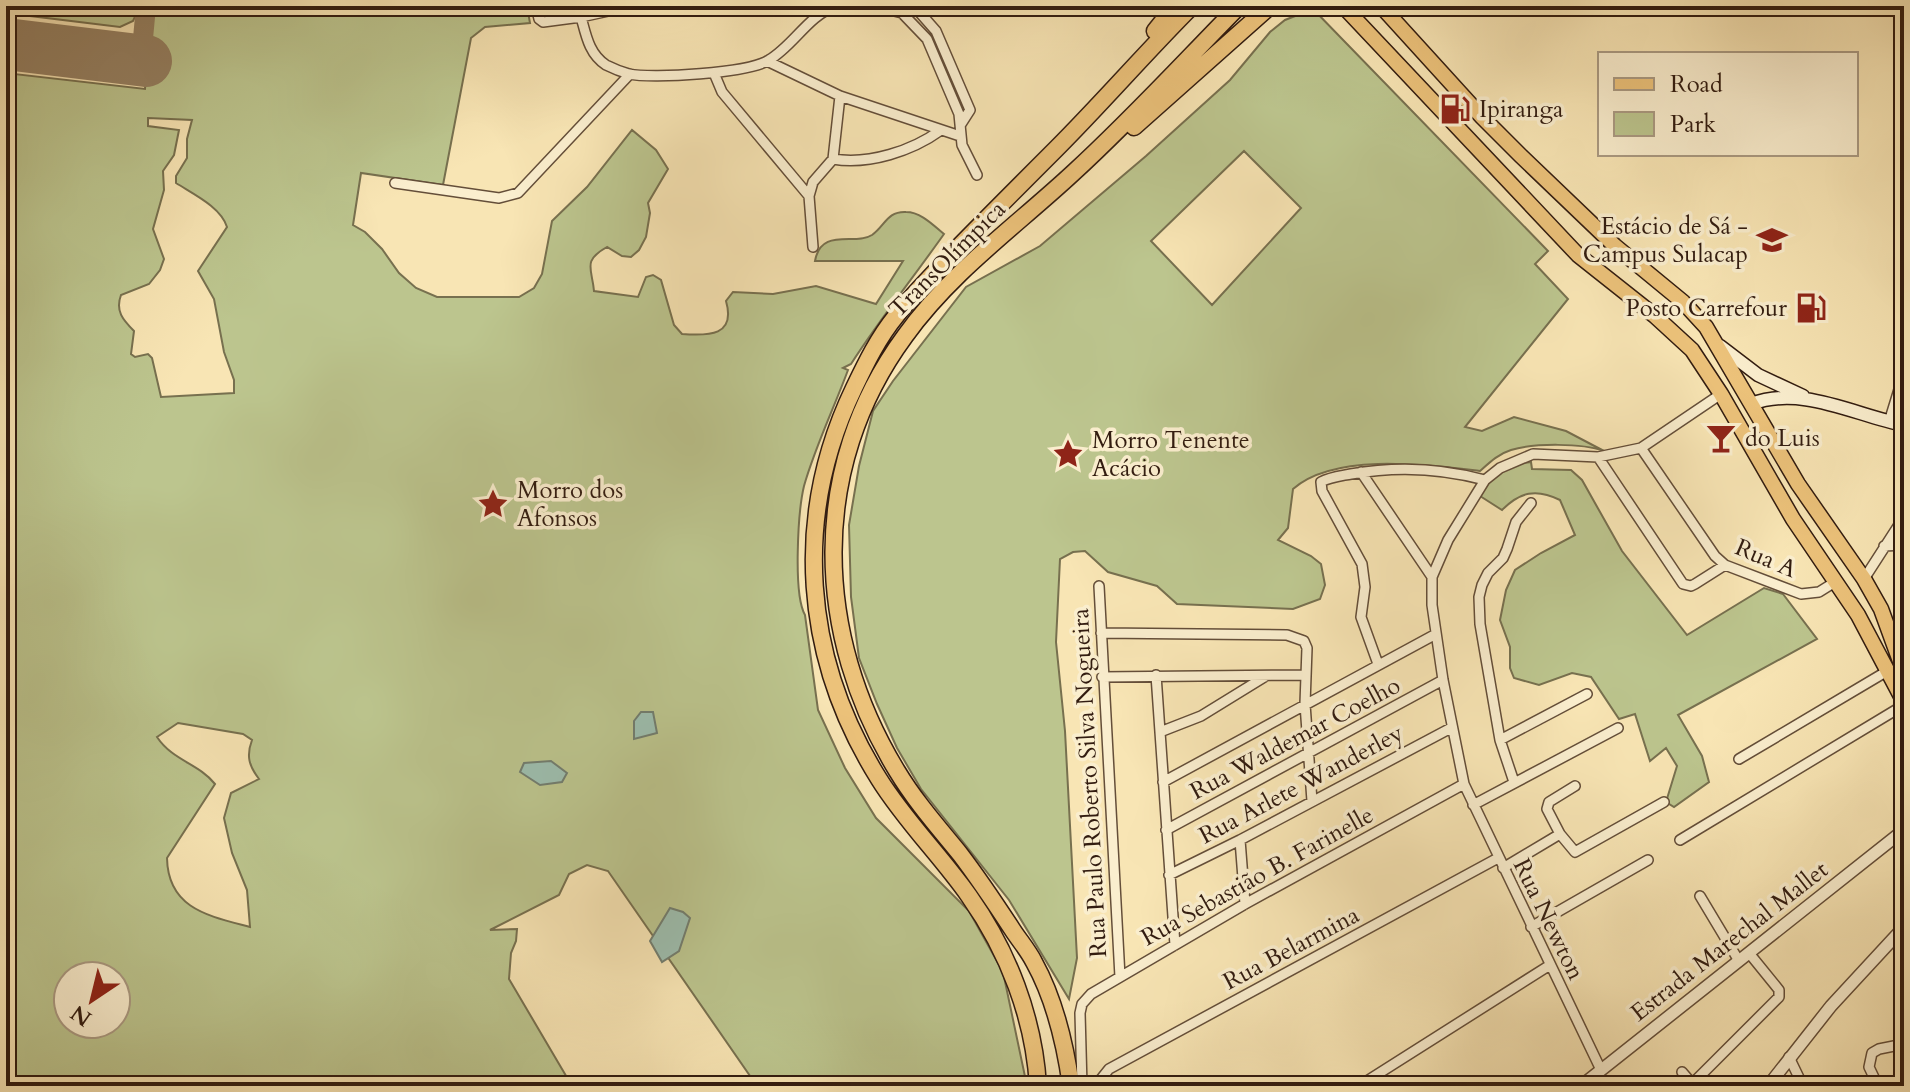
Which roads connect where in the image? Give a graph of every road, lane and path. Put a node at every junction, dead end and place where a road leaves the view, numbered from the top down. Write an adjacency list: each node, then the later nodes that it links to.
1 (536, 6): 14 (street)
2 (618, 6): 14 (street)
3 (835, 6): 16 (street)
4 (875, 6): 13 (street)
5 (914, 6): 21 (street)
6 (1175, 6): 19 (highway)
7 (1192, 6): 19 (highway, TransOlímpica)
8 (1239, 6): 24 (highway, TransOlímpica)
9 (1270, 6): 24 (highway)
10 (1334, 6): 15 (main road)
11 (1343, 6): 15 (main road)
12 (1381, 6): 30 (main road)
13 (901, 10): 21 (street)
14 (581, 17): 18 (street)
15 (1359, 22): 31 (main road)
16 (767, 61): 17 (street); 20 (street)
17 (714, 73): 18 (street); 28 (street)
18 (630, 74): 27 (street)
19 (1111, 90): 103 (highway, TransOlímpica)
20 (840, 96): 22 (street); 25 (street)
21 (961, 124): 23 (street)
22 (941, 130): 23 (street); 25 (street)
23 (960, 136): 26 (street)
24 (1094, 153): 104 (highway, TransOlímpica)
25 (833, 159): 28 (street)
26 (977, 175)
27 (395, 183)
28 (809, 196): 29 (street)
29 (813, 247)
30 (1718, 344): 33 (main road); 36 (main road)
31 (1706, 369): 34 (main road); 36 (main road)
32 (1904, 373): 37 (street)
33 (1758, 375): 35 (main road); 36 (main road)
34 (1721, 394): 39 (street); 46 (main road)
35 (1806, 398): 36 (main road); 37 (main road)
36 (1755, 402): 44 (main road)
37 (1889, 422): 38 (main road)
38 (1904, 425)
39 (1641, 448): 40 (street); 49 (street, Rua A)
40 (1598, 457): 42 (street); 49 (street)
41 (1361, 472): 42 (street); 50 (street); 58 (street)
42 (1485, 480): 50 (street)
43 (1531, 503): 71 (street)
44 (1814, 509): 46 (main road); 51 (main road)
45 (1904, 517): 48 (street)
46 (1793, 519): 52 (main road)
47 (1904, 545): 48 (street)
48 (1884, 546): 51 (street)
49 (1725, 565): 52 (street, Rua A)
50 (1432, 577): 57 (street, Rua Newton)
51 (1864, 579): 54 (main road)
52 (1835, 582): 55 (main road)
53 (1099, 586): 56 (street, Rua Paulo Roberto Silva Nogueira)
54 (1875, 599): 55 (main road); 59 (main road)
55 (1850, 603): 59 (main road)
56 (1101, 633): 61 (street); 63 (street, Rua Paulo Roberto Silva Nogueira)
57 (1436, 634): 58 (street); 64 (street, Rua Newton)
58 (1378, 664): 67 (street)
59 (1896, 671): 66 (main road); 73 (street)
60 (1156, 675): 62 (street); 63 (street); 70 (street)
61 (1305, 675): 62 (street); 67 (street)
62 (1266, 676): 70 (street)
63 (1102, 677): 97 (street, Rua Paulo Roberto Silva Nogueira)
64 (1443, 680): 68 (street, Rua Newton); 72 (street, Rua Waldemar Coelho)
65 (1587, 694): 71 (street)
66 (1904, 703): 85 (street)
67 (1305, 704): 72 (street); 74 (street)
68 (1451, 728): 76 (street, Rua Newton); 78 (street, Rua Arlete Wanderley)
69 (1618, 728): 75 (street)
70 (1160, 732): 74 (street)
71 (1500, 740): 75 (street)
72 (1307, 754): 78 (street); 81 (street, Rua Waldemar Coelho)
73 (1739, 759)
74 (1163, 782): 81 (street)
75 (1514, 782): 80 (street)
76 (1464, 784): 80 (street, Rua Newton); 91 (street, Rua Sebastião B. Farinelle)
77 (1575, 786): 83 (street)
78 (1312, 801): 84 (street, Rua Arlete Wanderley)
79 (1664, 802): 83 (street)
80 (1473, 805): 86 (street, Rua Newton)
81 (1166, 830): 89 (street)
82 (1904, 830): 95 (street, Estrada Marechal Mallet)
83 (1560, 834): 88 (street)
84 (1240, 840): 89 (street, Rua Arlete Wanderley); 91 (street)
85 (1680, 840)
86 (1498, 858): 88 (street, Rua Newton); 106 (street, Rua Belarmina)
87 (1648, 860): 92 (street)
88 (1503, 868): 92 (street, Rua Newton)
89 (1169, 875): 94 (street)
90 (1700, 896): 95 (street)
91 (1245, 904): 94 (street, Rua Sebastião B. Farinelle)
92 (1531, 927): 96 (street, Rua Newton)
93 (1904, 927): 99 (street)
94 (1175, 945): 97 (street, Rua Sebastião B. Farinelle)
95 (1744, 957): 100 (street, Estrada Marechal Mallet); 102 (street)
96 (1550, 965): 100 (street, Rua Newton); 107 (street)
97 (1120, 977): 105 (street, Rua Sebastião B. Farinelle)
98 (1904, 1044): 111 (street)
99 (1789, 1057): 109 (street); 110 (street)
100 (1601, 1070): 108 (street, Estrada Marechal Mallet)
101 (1682, 1072): 102 (street)
102 (1693, 1085)
103 (1038, 1086)
104 (1071, 1086)
105 (1082, 1086)
106 (1104, 1086)
107 (1359, 1086)
108 (1581, 1086)
109 (1768, 1086)
110 (1803, 1086)
111 (1878, 1086)

